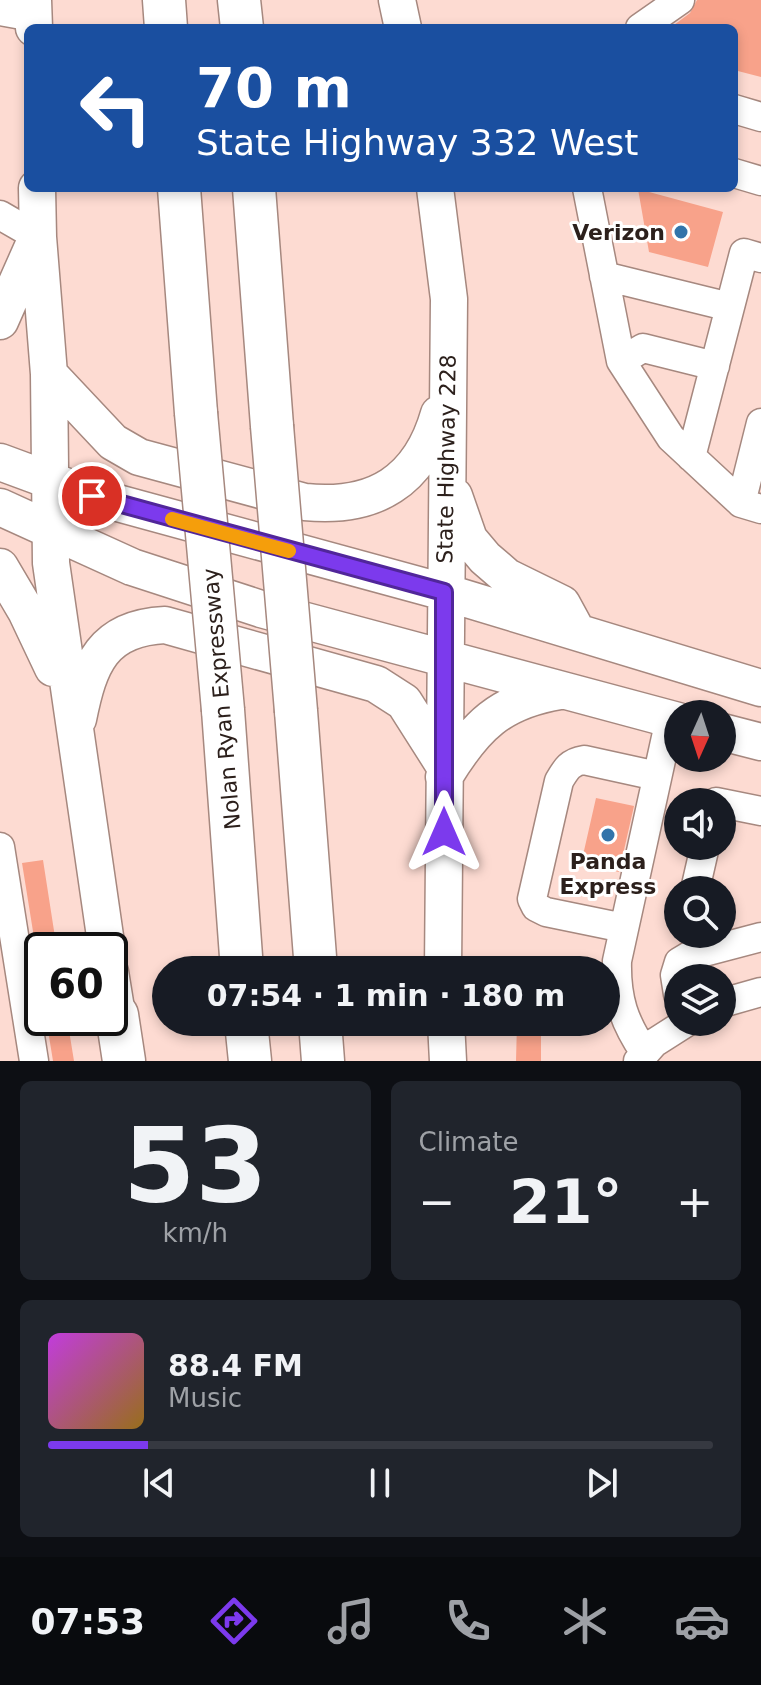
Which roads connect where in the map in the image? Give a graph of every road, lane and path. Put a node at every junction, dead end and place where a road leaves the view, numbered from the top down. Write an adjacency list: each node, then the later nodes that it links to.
1 (164, 0): 5 (highway)
2 (239, 0): 6 (highway)
3 (397, 0): 7 (main road)
4 (680, 0): 8 (lane)
5 (166, 24)
6 (242, 24)
7 (402, 24)
8 (646, 24)
9 (738, 110): 10 (lane)
10 (761, 117)
11 (738, 174): 12 (lane)
12 (761, 181)
13 (37, 192): 19 (main road)
14 (179, 192): 57 (highway, Nolan Ryan Expressway, bridge)
15 (254, 192): 58 (highway, bridge)
16 (436, 192): 27 (main road, State Highway 228)
17 (588, 192): 21 (lane)
18 (0, 215): 19 (lane)
19 (38, 237): 23 (main road); 26 (main road)
20 (761, 258): 22 (lane)
21 (604, 276): 22 (lane); 24 (lane)
22 (730, 307): 25 (lane)
23 (0, 321)
24 (621, 361): 25 (lane); 29 (lane)
25 (715, 366): 29 (lane)
26 (49, 374): 27 (main road); 32 (main road)
27 (447, 387): 31 (main road, State Highway 228)
28 (761, 423): 33 (lane)
29 (691, 457): 33 (lane)
30 (0, 462): 32 (main road)
31 (447, 474): 37 (main road, State Highway 228); 38 (main road)
32 (52, 484): 35 (main road); 37 (main road)
33 (751, 506)
34 (0, 507): 35 (main road)
35 (50, 532): 39 (main road); 42 (main road)
36 (0, 567): 42 (main road)
37 (444, 592): 38 (main road); 39 (main road, State Highway 228)
38 (576, 631): 40 (main road)
39 (444, 660): 41 (main road); 48 (main road, State Highway 228)
40 (761, 688)
41 (560, 691): 43 (main road); 48 (main road)
42 (68, 700): 45 (main road)
43 (664, 717)
44 (736, 736): 46 (main road)
45 (74, 742): 48 (main road); 54 (main road)
46 (761, 742)
47 (664, 753): 49 (lane)
48 (444, 771): 59 (main road, State Highway 228)
49 (657, 776): 53 (lane); 53 (lane)
50 (736, 806): 51 (lane)
51 (761, 811)
52 (0, 847): 69 (lane)
53 (624, 928): 68 (lane)
54 (104, 932)
55 (761, 937): 60 (lane)
56 (682, 948): 60 (lane)
57 (241, 956)
58 (315, 956)
59 (443, 956)
60 (679, 962)
61 (761, 992): 62 (lane)
62 (736, 999)
63 (120, 1036): 70 (highway)
64 (247, 1036): 71 (highway)
65 (321, 1036): 72 (highway)
66 (447, 1036): 73 (main road)
67 (665, 1036): 68 (lane)
68 (641, 1057)
69 (34, 1061)
70 (124, 1061)
71 (250, 1061)
72 (323, 1061)
73 (448, 1061)

